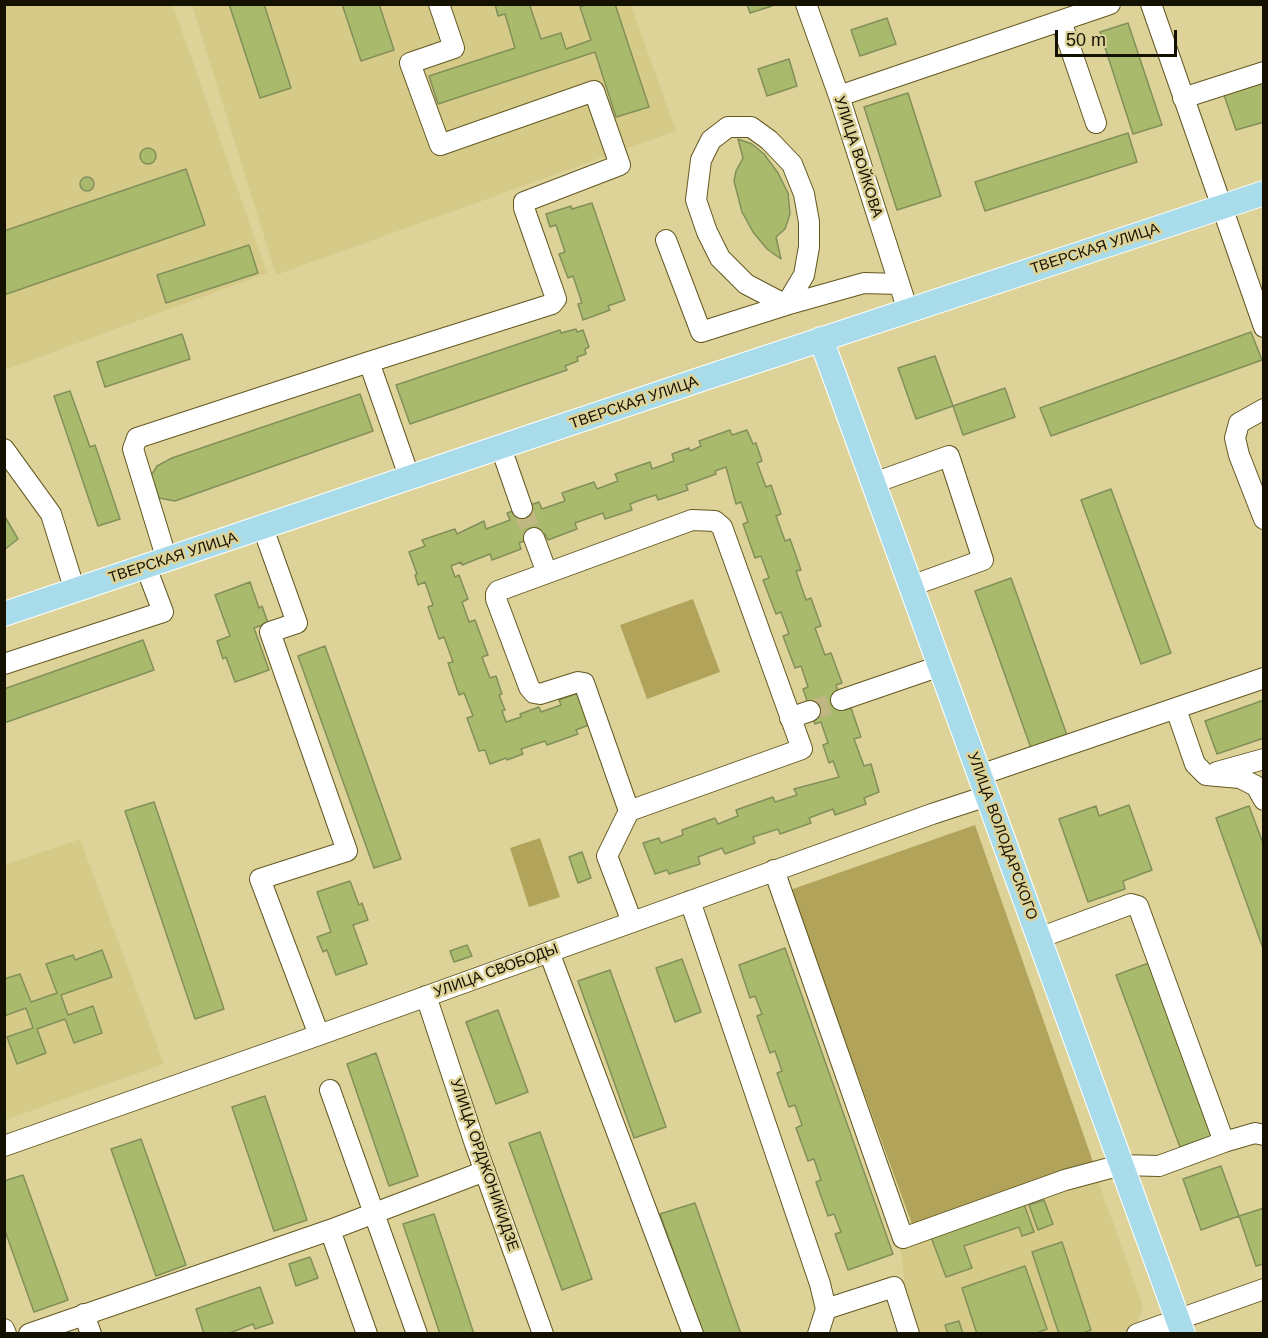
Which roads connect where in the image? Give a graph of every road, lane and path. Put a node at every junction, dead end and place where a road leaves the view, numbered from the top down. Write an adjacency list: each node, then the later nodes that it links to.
1 (440, 4): 18 (street)
2 (806, 4): 7 (street, УЛИЦА ВОЙКОВА)
3 (1110, 4): 5 (street)
4 (1151, 4): 8 (street)
5 (1060, 21): 7 (street); 9 (street)
6 (1263, 72): 8 (street)
7 (839, 96): 13 (street, УЛИЦА ВОЙКОВА)
8 (1183, 98): 11 (street)
9 (1096, 123)
10 (1263, 193): 11 (main road, ТВЕРСКАЯ УЛИЦА)
11 (1221, 207): 15 (main road, ТВЕРСКАЯ УЛИЦА); 16 (street)
12 (666, 240): 14 (street)
13 (899, 284): 14 (street); 15 (street, УЛИЦА ВОЙКОВА)
14 (786, 304): 14 (street)
15 (908, 311): 17 (main road, ТВЕРСКАЯ УЛИЦА)
16 (1263, 327)
17 (821, 339): 20 (main road, ТВЕРСКАЯ УЛИЦА); 23 (main road, УЛИЦА ВОЛОДАРСКОГО)
18 (369, 362): 22 (street); 28 (street)
19 (1263, 409): 25 (street)
20 (501, 448): 22 (main road, ТВЕРСКАЯ УЛИЦА); 24 (street)
21 (4, 449): 31 (street)
22 (410, 479): 26 (main road, ТВЕРСКАЯ УЛИЦА)
23 (874, 483): 30 (main road, УЛИЦА ВОЛОДАРСКОГО); 30 (street)
24 (522, 508)
25 (1263, 519)
26 (263, 528): 28 (main road, ТВЕРСКАЯ УЛИЦА); 51 (street)
27 (534, 538): 29 (street)
28 (157, 563): 31 (main road, ТВЕРСКАЯ УЛИЦА); 33 (street)
29 (547, 573): 39 (street); 44 (street)
30 (911, 586): 34 (main road, УЛИЦА ВОЛОДАРСКОГО)
31 (75, 591): 32 (main road, ТВЕРСКАЯ УЛИЦА)
32 (4, 614)
33 (4, 664)
34 (940, 666): 36 (street); 42 (main road, УЛИЦА ВОЛОДАРСКОГО)
35 (1263, 678): 37 (street, УЛИЦА СВОБОДЫ)
36 (841, 700)
37 (1176, 708): 41 (street); 42 (street, УЛИЦА СВОБОДЫ)
38 (810, 711): 39 (street)
39 (790, 718): 44 (street)
40 (1263, 759): 41 (street)
41 (1206, 775): 43 (street)
42 (984, 785): 45 (street, УЛИЦА СВОБОДЫ); 48 (main road, УЛИЦА ВОЛОДАРСКОГО)
43 (1263, 800)
44 (629, 811): 47 (street)
45 (774, 870): 46 (street, УЛИЦА СВОБОДЫ); 56 (street)
46 (690, 901): 47 (street, УЛИЦА СВОБОДЫ); 61 (street)
47 (632, 922): 49 (street, УЛИЦА СВОБОДЫ)
48 (1039, 938): 54 (street); 56 (main road, УЛИЦА ВОЛОДАРСКОГО)
49 (549, 952): 50 (street, УЛИЦА СВОБОДЫ); 71 (street)
50 (426, 996): 51 (street, УЛИЦА СВОБОДЫ); 57 (street, УЛИЦА ОРДЖОНИКИДЗЕ)
51 (319, 1035): 55 (street, УЛИЦА СВОБОДЫ)
52 (330, 1090): 58 (street)
53 (1263, 1135): 54 (street)
54 (1224, 1142): 56 (street)
55 (4, 1146)
56 (1121, 1165): 63 (main road, УЛИЦА ВОЛОДАРСКОГО)
57 (484, 1171): 58 (street); 70 (street, УЛИЦА ОРДЖОНИКИДЗЕ)
58 (374, 1213): 59 (street); 69 (street)
59 (330, 1230): 62 (street); 68 (street)
60 (1263, 1289): 63 (street)
61 (826, 1309): 72 (street); 73 (street)
62 (84, 1314): 66 (street); 67 (street)
63 (1180, 1327): 74 (street)
64 (4, 1329): 65 (street)
65 (6, 1334)
66 (29, 1334)
67 (91, 1334)
68 (367, 1334)
69 (417, 1334)
70 (543, 1334)
71 (693, 1334)
72 (818, 1334)
73 (909, 1334)
74 (1137, 1334)

